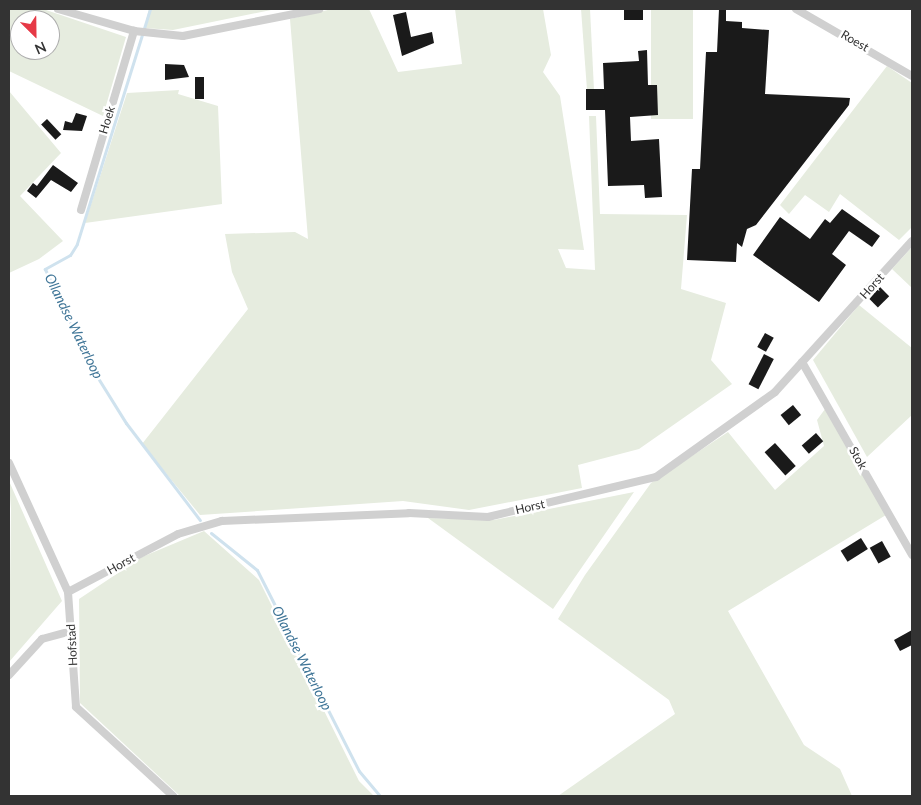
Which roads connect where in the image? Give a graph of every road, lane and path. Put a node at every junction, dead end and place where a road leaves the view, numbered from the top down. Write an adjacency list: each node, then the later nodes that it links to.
1 (58, 9): 4 (street)
2 (319, 9): 4 (street)
3 (796, 9): 5 (street, Roest)
4 (137, 31): 6 (street, Hoek)
5 (912, 76)
6 (81, 210)
7 (912, 241): 8 (street, Horst)
8 (802, 362): 10 (street, Stok); 11 (street, Horst)
9 (9, 463): 11 (street, Hofstad)
10 (912, 555)
11 (68, 592): 12 (street, Hofstad)
12 (71, 631): 13 (street); 14 (street, Hofstad)
13 (9, 675)
14 (173, 796)

